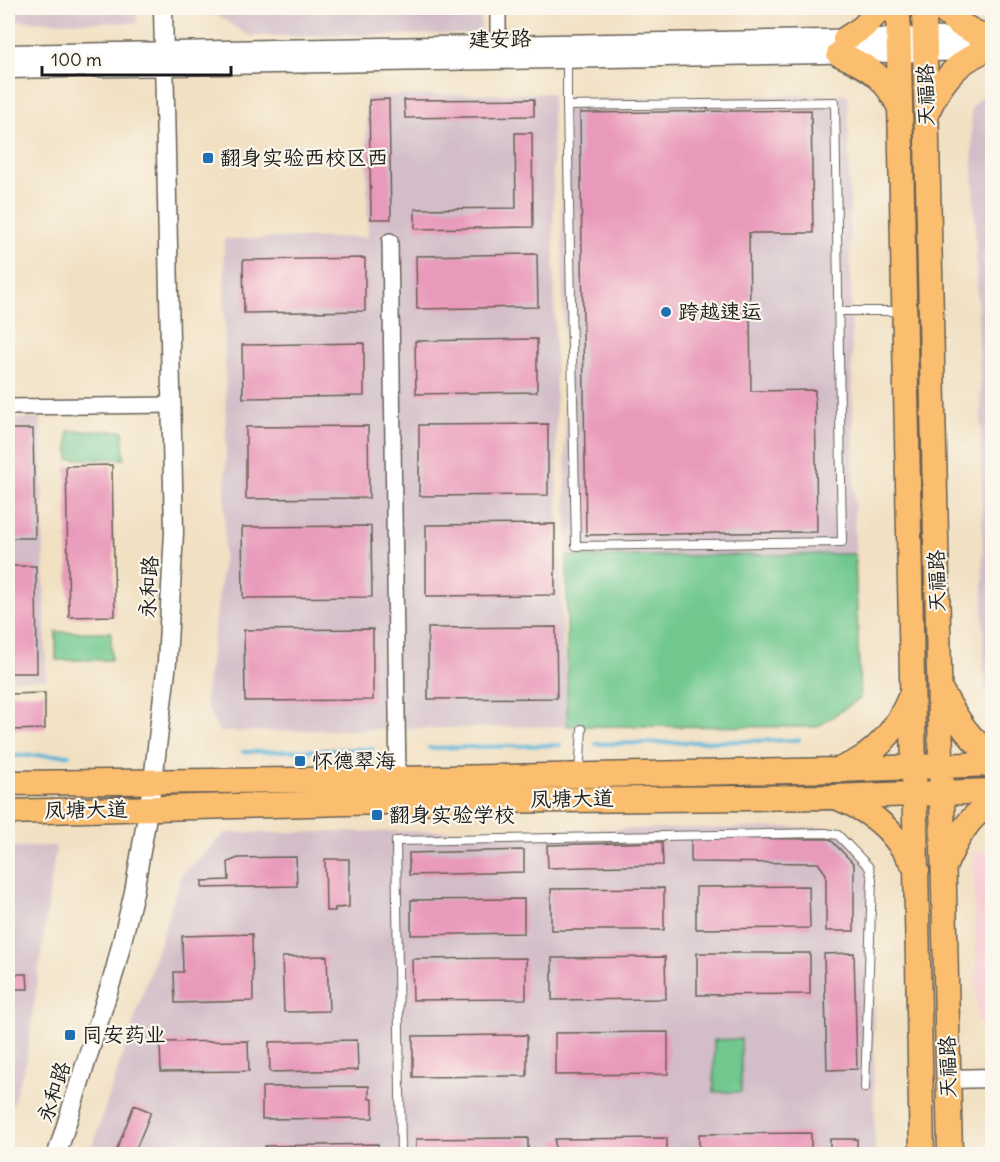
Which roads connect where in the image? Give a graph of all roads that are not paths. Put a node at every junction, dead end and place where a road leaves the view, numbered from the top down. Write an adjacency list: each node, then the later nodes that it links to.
1 (163, 8): 13 (street, 永和路)
2 (498, 8): 10 (street)
3 (882, 8): 11 (main road)
4 (898, 8): 9 (main road, 天福路)
5 (924, 8): 8 (main road, 天福路)
6 (940, 8): 7 (main road)
7 (988, 43): 8 (street, 建安路); 18 (main road)
8 (925, 44): 9 (street, 建安路); 18 (main road, 天福路)
9 (898, 45): 11 (street, 建安路); 17 (main road, 天福路)
10 (498, 46): 11 (street, 建安路); 13 (street, 建安路)
11 (842, 46): 14 (street, 建安路); 17 (main road)
12 (8, 54): 13 (street, 建安路)
13 (165, 59): 14 (street, 建安路); 15 (street, 建安路); 22 (street, 永和路)
14 (567, 60): 16 (lane)
15 (8, 69)
16 (567, 106): 21 (lane); 21 (lane)
17 (900, 108): 20 (main road, 天福路)
18 (926, 114): 24 (main road, 天福路)
19 (390, 241): 33 (street)
20 (904, 311): 21 (lane); 25 (main road, 天福路)
21 (838, 312)
22 (173, 405): 23 (street); 34 (street, 永和路)
23 (8, 407)
24 (939, 687): 27 (main road); 29 (main road, 天福路)
25 (913, 690): 30 (main road, 天福路); 31 (main road)
26 (582, 729): 32 (lane)
27 (993, 753)
28 (993, 764): 29 (main road, 凤塘大道)
29 (941, 766): 30 (main road, 凤塘大道); 37 (main road, 天福路)
30 (915, 767): 31 (main road, 凤塘大道); 38 (main road, 天福路)
31 (838, 770): 32 (main road, 凤塘大道)
32 (579, 775): 33 (main road, 凤塘大道)
33 (398, 779): 34 (main road, 凤塘大道)
34 (153, 781): 35 (main road, 凤塘大道); 41 (street, 永和路)
35 (8, 783)
36 (993, 791): 37 (main road, 凤塘大道)
37 (942, 793): 38 (main road, 凤塘大道); 44 (main road, 天福路)
38 (915, 794): 39 (main road, 凤塘大道); 43 (main road, 天福路)
39 (833, 796): 41 (main road, 凤塘大道); 43 (main road)
40 (993, 803): 44 (main road)
41 (147, 809): 42 (main road, 凤塘大道); 48 (street, 永和路)
42 (8, 812)
43 (917, 870): 50 (main road, 天福路)
44 (943, 870): 46 (main road, 天福路)
45 (993, 1078): 46 (street)
46 (948, 1079): 51 (main road, 天福路)
47 (865, 1088): 49 (lane)
48 (57, 1155)
49 (401, 1155)
50 (922, 1155)
51 (950, 1155)

